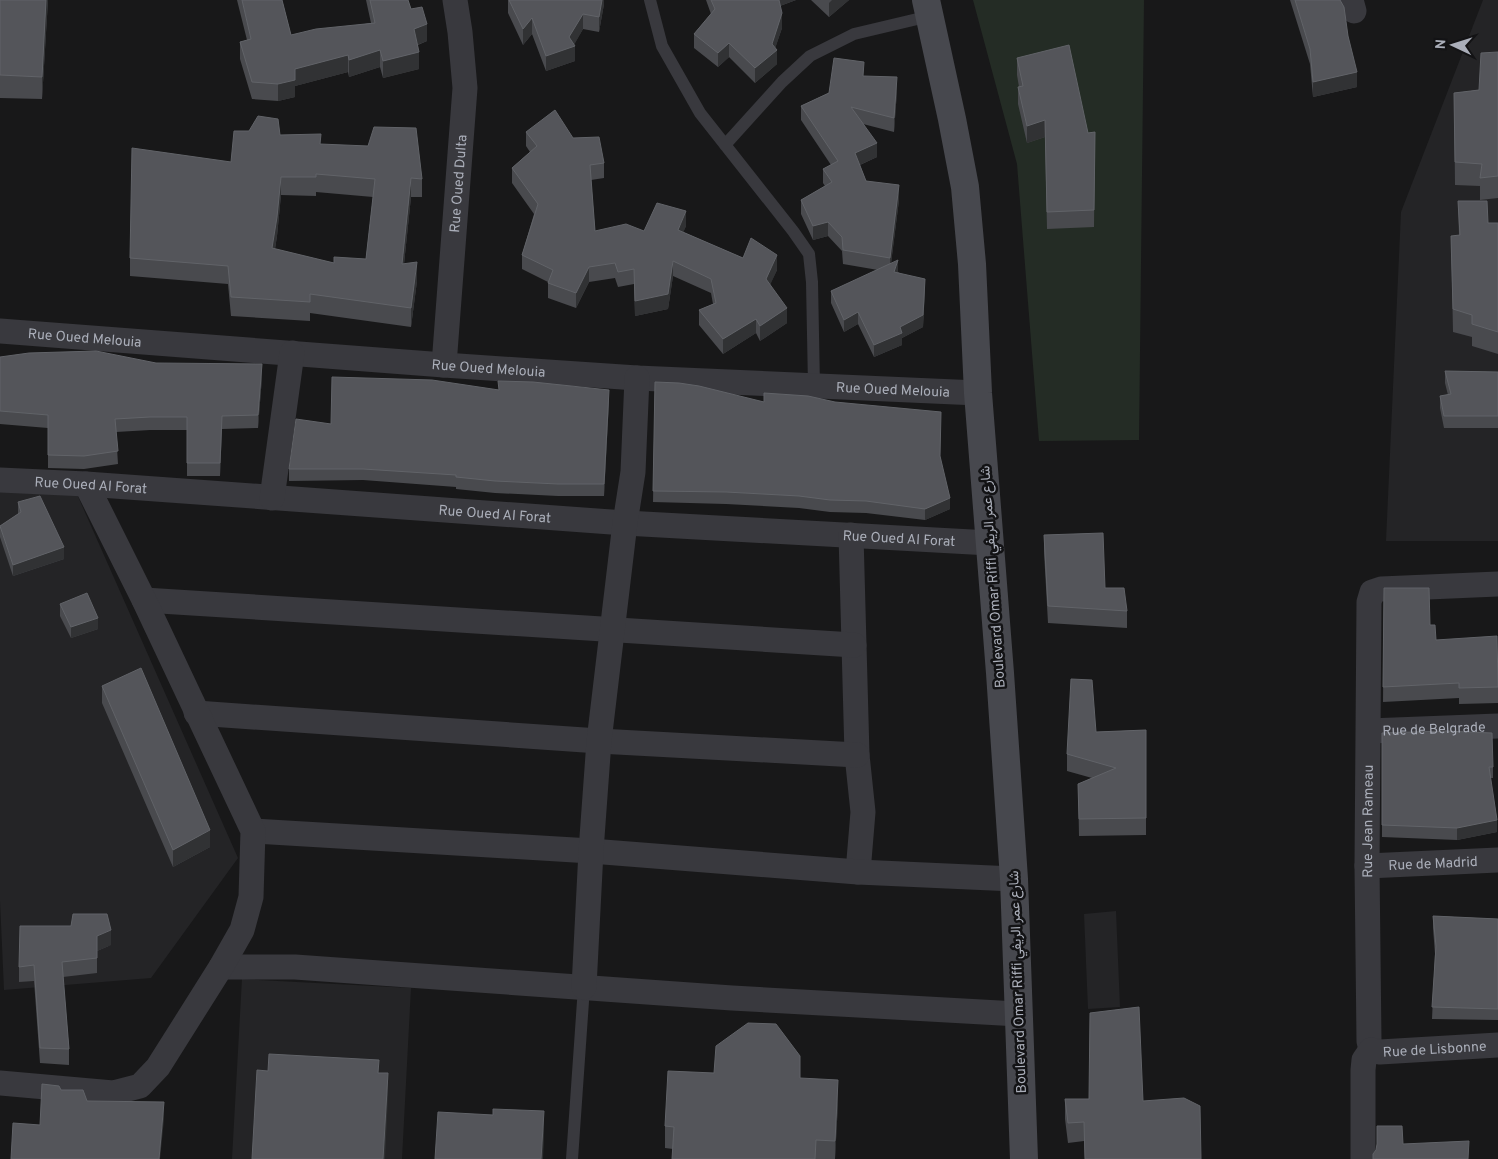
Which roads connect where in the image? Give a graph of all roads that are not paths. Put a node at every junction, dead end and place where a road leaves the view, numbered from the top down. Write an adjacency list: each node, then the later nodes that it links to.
1 (455, 0): 7 (street, Rue Oued Dulta)
2 (650, 0): 4 (lane)
3 (928, 8): 4 (lane); 10 (street, Boulevard Omar Riffi شارع عمر الريفي)
4 (725, 145): 9 (lane)
5 (0, 330): 6 (street, Rue Oued Melouia)
6 (292, 353): 7 (street, Rue Oued Melouia); 13 (street)
7 (444, 365): 8 (street, Rue Oued Melouia)
8 (638, 378): 9 (street, Rue Oued Melouia); 14 (street)
9 (814, 386): 10 (street, Rue Oued Melouia)
10 (978, 393): 16 (street, Boulevard Omar Riffi شارع عمر الريفي)
11 (0, 480): 12 (street, Rue Oued Al Forat)
12 (86, 484): 13 (street, Rue Oued Al Forat); 18 (street)
13 (272, 498): 14 (street, Rue Oued Al Forat)
14 (624, 523): 15 (street, Rue Oued Al Forat); 19 (street)
15 (851, 535): 16 (street, Rue Oued Al Forat); 20 (street)
16 (990, 543): 31 (street, Boulevard Omar Riffi شارع عمر الريفي)
17 (1498, 584): 23 (street, Rue Jean Rameau)
18 (144, 600): 19 (street); 21 (street)
19 (612, 629): 20 (street); 24 (street)
20 (854, 645): 25 (street)
21 (196, 713): 24 (street); 26 (street)
22 (1498, 726): 23 (street, Rue de Belgrade)
23 (1369, 731): 29 (street, Rue Jean Rameau)
24 (599, 741): 25 (street); 27 (street)
25 (857, 755): 30 (street)
26 (253, 831): 27 (street); 32 (street)
27 (591, 851): 30 (street); 33 (street)
28 (1498, 860): 29 (street, Rue de Madrid)
29 (1367, 866): 36 (street, Rue Jean Rameau)
30 (858, 872): 31 (street)
31 (1014, 879): 34 (street, Boulevard Omar Riffi شارع عمر الريفي)
32 (221, 967): 33 (street); 37 (street)
33 (584, 987): 34 (street); 38 (lane)
34 (1019, 1014): 39 (street, Boulevard Omar Riffi شارع عمر الريفي)
35 (1498, 1045): 36 (street, Rue de Lisbonne)
36 (1371, 1050): 40 (street)
37 (0, 1083)
38 (572, 1159)
39 (1024, 1159)
40 (1363, 1159)

